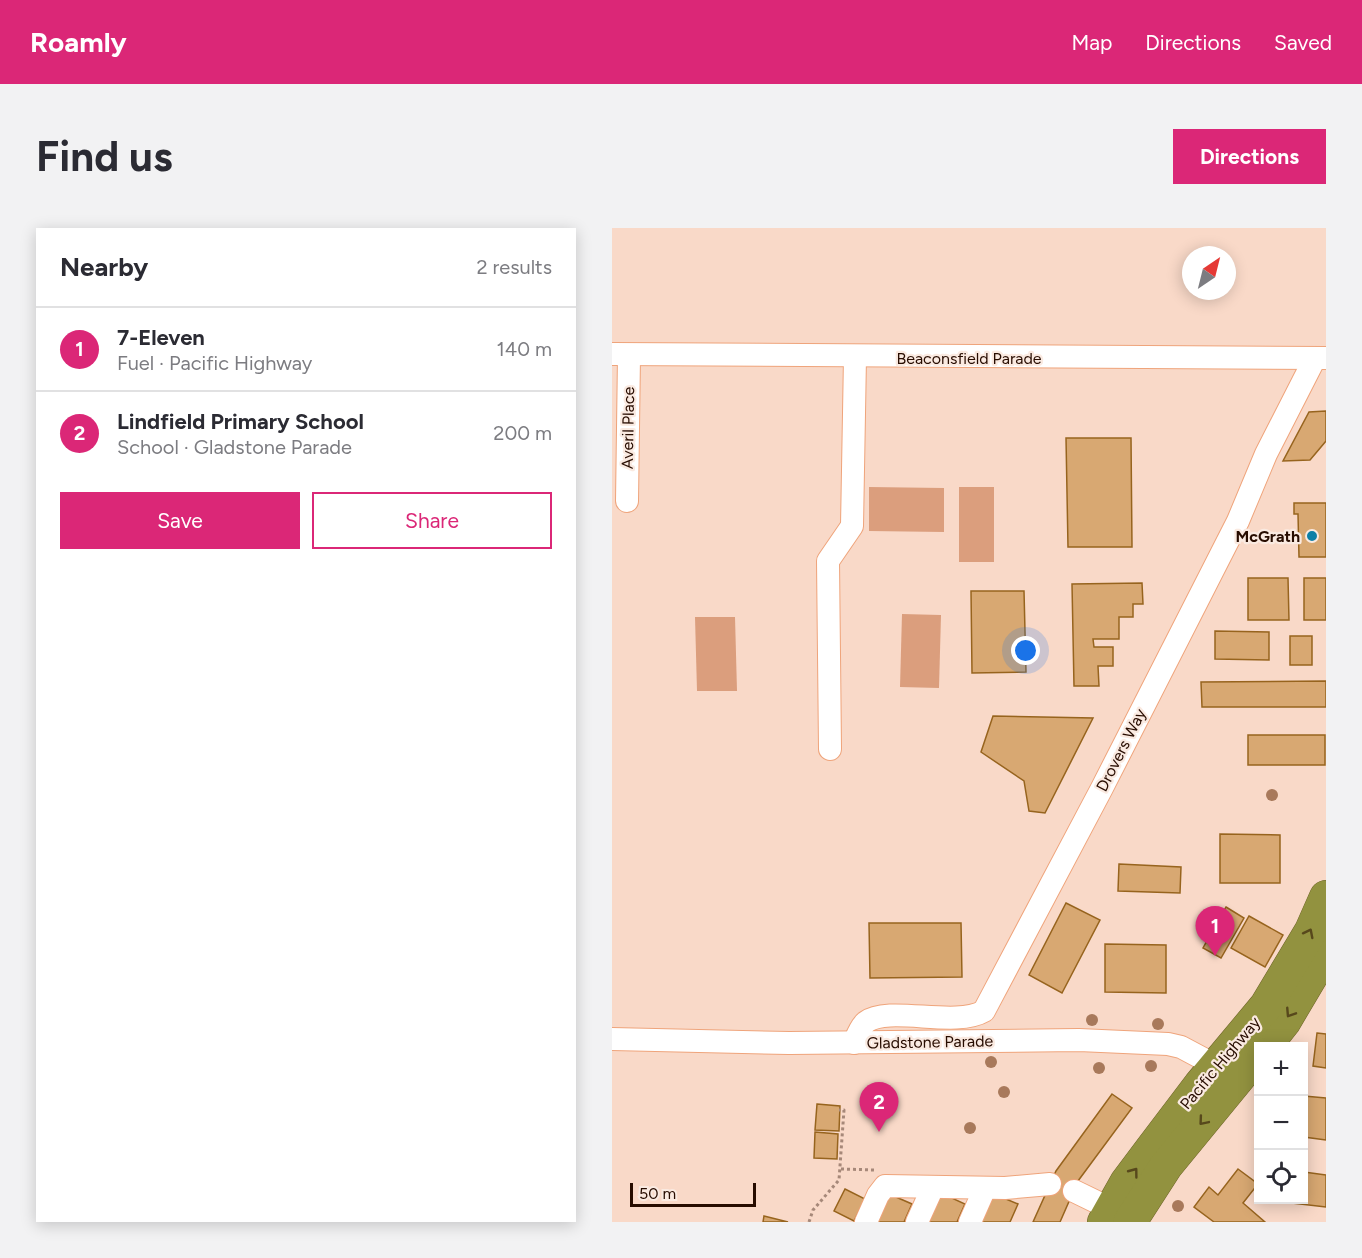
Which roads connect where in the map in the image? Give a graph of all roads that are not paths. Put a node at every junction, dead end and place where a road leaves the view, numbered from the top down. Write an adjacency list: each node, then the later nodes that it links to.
1 (620, 355): 2 (street, Beaconsfield Parade); 4 (street, Averil Place)
2 (855, 357): 3 (street, Beaconsfield Parade); 5 (street)
3 (1321, 358): 9 (street, Drovers Way)
4 (627, 501)
5 (830, 749)
6 (1326, 897): 7 (highway, Pacific Highway, one-way to 6)
7 (1314, 970): 10 (highway, Pacific Highway, one-way to 10); 11 (highway, Pacific Highway)
8 (612, 1040): 9 (street, Gladstone Parade)
9 (854, 1042): 11 (street, Gladstone Parade)
10 (1268, 1042)
11 (1238, 1066): 16 (highway, Pacific Highway)
12 (1050, 1184): 14 (street)
13 (933, 1187): 14 (street); 17 (street); 18 (street)
14 (985, 1188): 19 (street)
15 (1074, 1191): 16 (street)
16 (1115, 1218)
17 (866, 1222)
18 (918, 1222)
19 (970, 1222)

